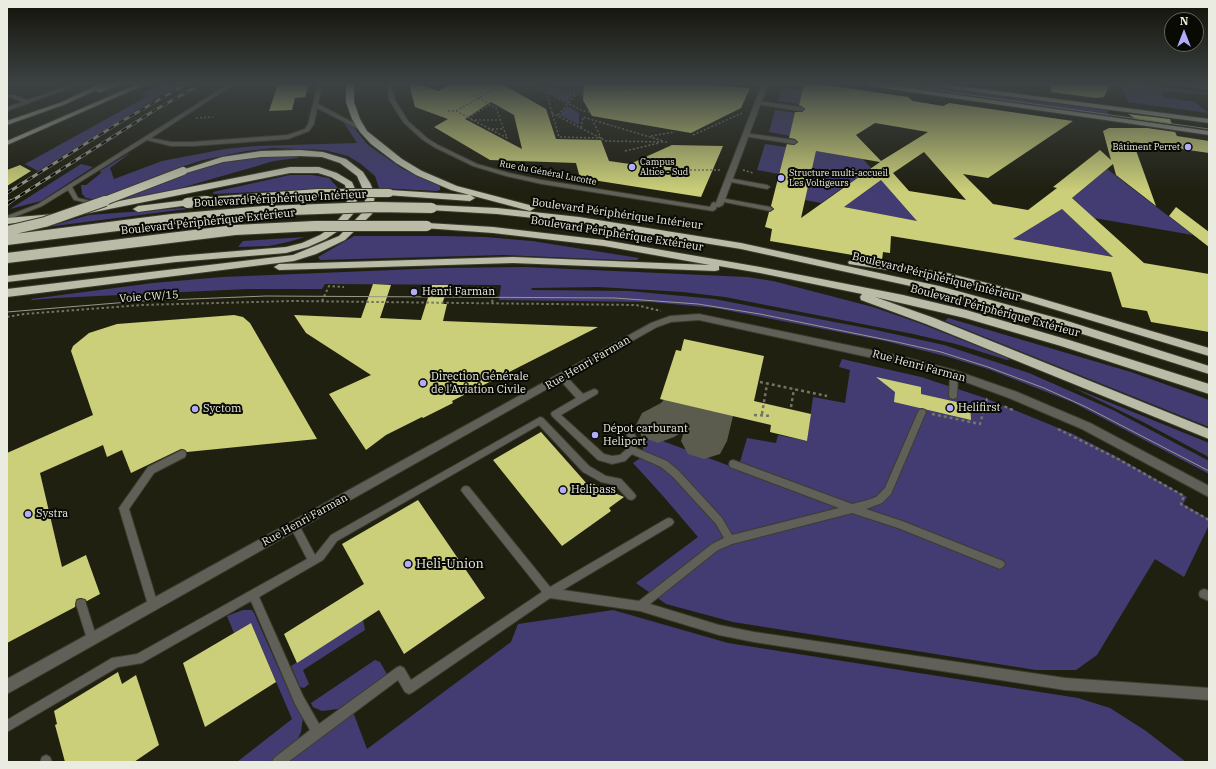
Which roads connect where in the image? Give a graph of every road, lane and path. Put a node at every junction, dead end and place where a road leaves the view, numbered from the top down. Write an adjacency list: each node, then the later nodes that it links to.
1 (592, 119): 28 (path)
2 (60, 120): 31 (main road)
3 (174, 120): 27 (lane)
4 (310, 120): 27 (lane)
5 (344, 120): 19 (lane)
6 (358, 120): 19 (highway)
7 (405, 120): 41 (lane, Rue du Général Lucotte)
8 (472, 120): 20 (path)
9 (497, 120): 10 (path)
10 (500, 120): 21 (path)
11 (554, 120): 28 (path)
12 (567, 120): 18 (path)
13 (582, 120): 18 (path)
14 (595, 120): 26 (path)
15 (727, 120): 24 (path)
16 (750, 120): 25 (street)
17 (1117, 120): 23 (main road)
18 (581, 128): 28 (path)
19 (362, 129): 40 (highway)
20 (487, 129): 21 (path); 21 (path)
21 (504, 129)
22 (675, 132): 26 (path)
23 (1209, 134)
24 (693, 135)
25 (744, 135): 30 (lane); 36 (street)
26 (650, 136): 29 (path)
27 (145, 138): 38 (lane)
28 (601, 138): 29 (path)
29 (664, 142): 32 (path)
30 (794, 142)
31 (7, 143)
32 (625, 151)
33 (349, 165): 39 (highway); 48 (highway, bridge); 52 (highway)
34 (686, 170): 35 (path)
35 (723, 170)
36 (728, 180): 37 (lane); 41 (street)
37 (768, 187)
38 (70, 188): 42 (lane); 44 (lane)
39 (166, 196): 42 (highway); 54 (highway)
40 (491, 199): 45 (highway, bridge); 46 (highway)
41 (718, 203): 43 (lane)
42 (113, 206): 45 (highway)
43 (770, 208)
44 (7, 218)
45 (43, 218): 47 (highway)
46 (579, 220): 49 (highway, Boulevard Périphérique Intérieur, bridge); 50 (highway, Boulevard Périphérique Intérieur)
47 (7, 221)
48 (7, 231)
49 (7, 240)
50 (740, 246): 63 (highway); 64 (highway, Boulevard Périphérique Intérieur)
51 (7, 258): 53 (highway, Boulevard Périphérique Extérieur, bridge)
52 (209, 269): 53 (highway); 58 (highway)
53 (760, 270): 55 (highway, Boulevard Périphérique Extérieur)
54 (7, 279)
55 (827, 283): 70 (highway, Boulevard Périphérique Extérieur); 83 (highway)
56 (344, 287): 59 (path)
57 (477, 288): 60 (path)
58 (7, 293)
59 (322, 301): 60 (path, Voie CW/15); 62 (path, Voie CW/15)
60 (492, 303): 61 (path, Voie CW/15)
61 (664, 312)
62 (7, 317)
63 (1209, 352)
64 (1209, 370)
65 (954, 374): 66 (street, Rue Henri Farman); 73 (lane); 88 (street, Rue Henri Farman)
66 (563, 378): 74 (lane); 93 (street, Rue Henri Farman)
67 (760, 382): 68 (path)
68 (767, 384): 69 (path); 78 (path)
69 (794, 389): 72 (path); 75 (path)
70 (1209, 389)
71 (594, 392): 74 (lane)
72 (827, 396)
73 (953, 396)
74 (582, 399): 84 (lane)
75 (791, 407)
76 (1016, 411): 77 (path)
77 (922, 412): 90 (lane)
78 (762, 414): 79 (path); 80 (path)
79 (754, 415)
80 (772, 416)
81 (1051, 426): 91 (path)
82 (628, 429): 84 (lane)
83 (1209, 434)
84 (631, 450): 94 (lane)
85 (182, 454): 100 (lane)
86 (733, 464): 90 (lane)
87 (466, 490): 97 (lane)
88 (1209, 492)
89 (631, 496): 95 (lane)
90 (850, 508): 94 (lane); 96 (lane)
91 (1209, 520)
92 (670, 522): 97 (lane)
93 (295, 526): 95 (lane); 100 (street, Rue Henri Farman)
94 (730, 540): 101 (lane)
95 (313, 561): 98 (lane)
96 (1000, 564)
97 (549, 593): 101 (lane); 106 (lane)
98 (253, 595): 105 (lane); 106 (lane)
99 (81, 604): 102 (lane)
100 (153, 605): 102 (street, Rue Henri Farman)
101 (640, 606): 104 (lane)
102 (92, 639): 103 (street, Rue Henri Farman)
103 (7, 687)
104 (1209, 694)
105 (7, 726)
106 (318, 732): 107 (lane)
107 (278, 762)

